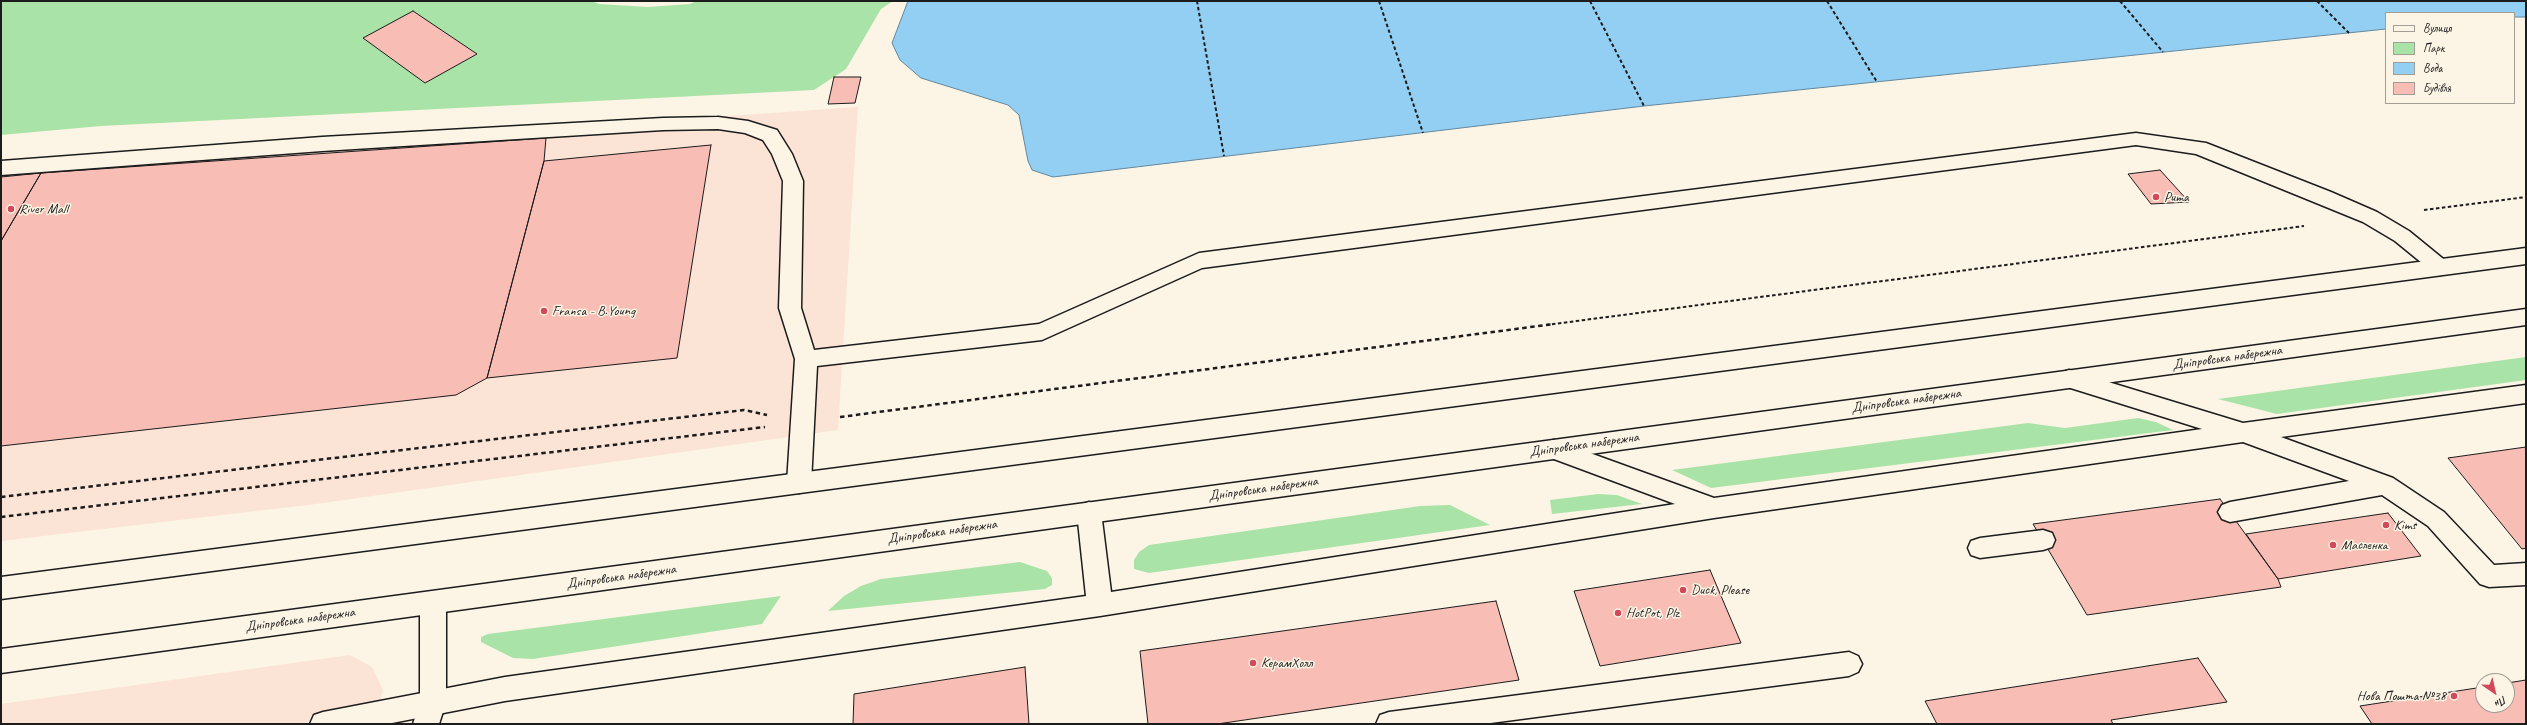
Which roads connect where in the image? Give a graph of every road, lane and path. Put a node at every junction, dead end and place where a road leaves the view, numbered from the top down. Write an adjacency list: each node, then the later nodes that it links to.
1 (1198, 1): 12 (path)
2 (1379, 1): 11 (path)
3 (1590, 1): 10 (path)
4 (1827, 1): 9 (path)
5 (2120, 1): 8 (path)
6 (2317, 1): 7 (path)
7 (2349, 33)
8 (2163, 52)
9 (1877, 82)
10 (1644, 106)
11 (1423, 133)
12 (1224, 156)
13 (1, 168): 20 (main road)
14 (2526, 197): 15 (path)
15 (2370, 217): 18 (main road); 20 (main road)
16 (2307, 226): 23 (path)
17 (2526, 256): 18 (main road)
18 (2440, 267): 26 (main road)
19 (2526, 317): 21 (main road, Дніпровська набережна)
20 (806, 359): 23 (main road)
21 (2068, 379): 24 (main road); 25 (main road, Дніпровська набережна)
22 (2526, 394): 24 (main road)
23 (802, 422): 26 (main road); 28 (path); 32 (path)
24 (2247, 434): 27 (main road); 29 (main road)
25 (1554, 449): 29 (main road); 30 (main road, Дніпровська набережна)
26 (799, 483): 36 (main road)
27 (2385, 485): 31 (main road); 35 (main road)
28 (1, 497)
29 (1714, 508): 38 (main road)
30 (1089, 512): 37 (main road, Дніпровська набережна); 38 (main road)
31 (2230, 512)
32 (1, 517)
33 (2043, 540): 34 (main road)
34 (1980, 548)
35 (2526, 574)
36 (1, 588)
37 (433, 602): 39 (main road, Дніпровська набережна); 41 (main road)
38 (1100, 605): 41 (main road)
39 (1, 661)
40 (1849, 664): 43 (main road)
41 (430, 713): 42 (main road)
42 (323, 724)
43 (1389, 724)

